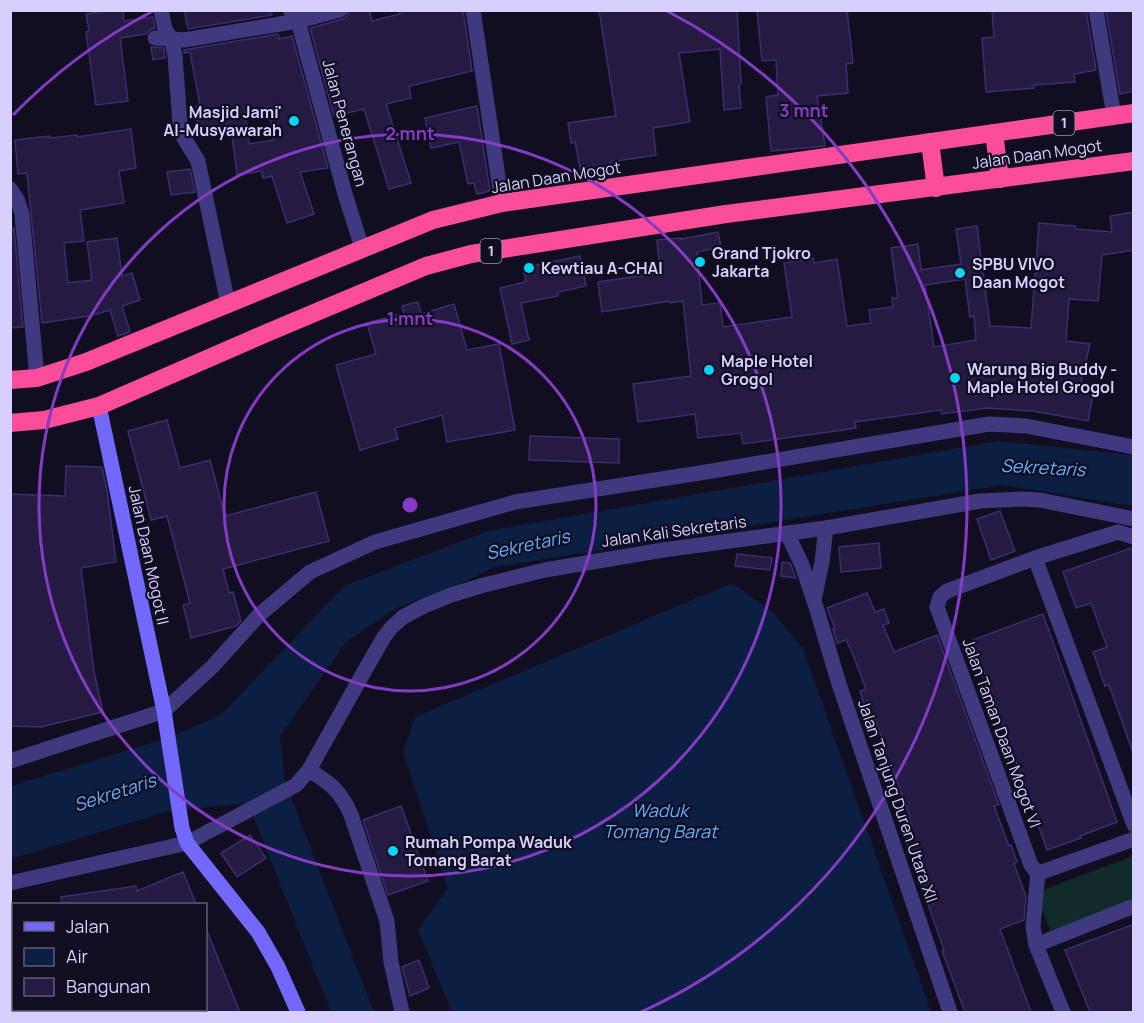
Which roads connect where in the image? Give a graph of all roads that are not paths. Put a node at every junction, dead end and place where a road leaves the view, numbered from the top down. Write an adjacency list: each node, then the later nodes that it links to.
1 (162, 10): 7 (street)
2 (340, 10): 5 (street)
3 (473, 10): 16 (street)
4 (1096, 10): 9 (street)
5 (294, 16): 7 (street); 17 (street, Jalan Penerangan)
6 (155, 38): 7 (street)
7 (172, 40): 18 (street)
8 (1134, 113): 9 (highway, Jalan Daan Mogot / 1)
9 (1114, 116): 10 (highway, Jalan Daan Mogot / 1)
10 (994, 133): 11 (highway, Jalan Daan Mogot / 1); 13 (highway)
11 (930, 142): 14 (highway); 16 (highway, Jalan Daan Mogot / 1)
12 (1134, 161): 13 (highway, Jalan Daan Mogot / 1)
13 (1000, 179): 14 (highway, Jalan Daan Mogot / 1)
14 (936, 188): 21 (highway, Jalan Daan Mogot / 1)
15 (10, 189): 19 (street)
16 (502, 203): 17 (highway, Jalan Daan Mogot / 1)
17 (362, 248): 18 (highway, Jalan Daan Mogot / 1)
18 (228, 304): 19 (highway, Jalan Daan Mogot / 1)
19 (37, 378): 20 (highway, Jalan Daan Mogot / 1)
20 (10, 380)
21 (99, 406): 22 (highway, Jalan Daan Mogot / 1); 30 (street, Jalan Daan Mogot II)
22 (10, 423)
23 (1134, 447): 30 (street)
24 (1134, 519): 25 (street, Jalan Kali Sekretaris)
25 (826, 528): 26 (street, Jalan Kali Sekretaris); 29 (street, Jalan Tanjung Duren Utara XII)
26 (787, 533): 29 (street, Jalan Tanjung Duren Utara XII); 32 (street, Jalan Kali Sekretaris)
27 (1134, 537): 28 (street)
28 (1035, 558): 33 (street); 36 (street, Jalan Taman Daan Mogot VI)
29 (814, 600): 42 (street, Jalan Tanjung Duren Utara XII)
30 (166, 719): 31 (street); 35 (street, Jalan Daan Mogot II)
31 (10, 761)
32 (309, 770): 35 (street, Jalan Kali Sekretaris); 41 (street)
33 (1134, 825)
34 (1134, 839): 36 (street)
35 (187, 843): 37 (street, Jalan Kali Sekretaris); 40 (street)
36 (1036, 870): 39 (street)
37 (10, 883)
38 (1134, 906): 39 (street)
39 (1036, 945): 43 (street)
40 (298, 1012)
41 (402, 1012)
42 (950, 1012)
43 (1063, 1012)

